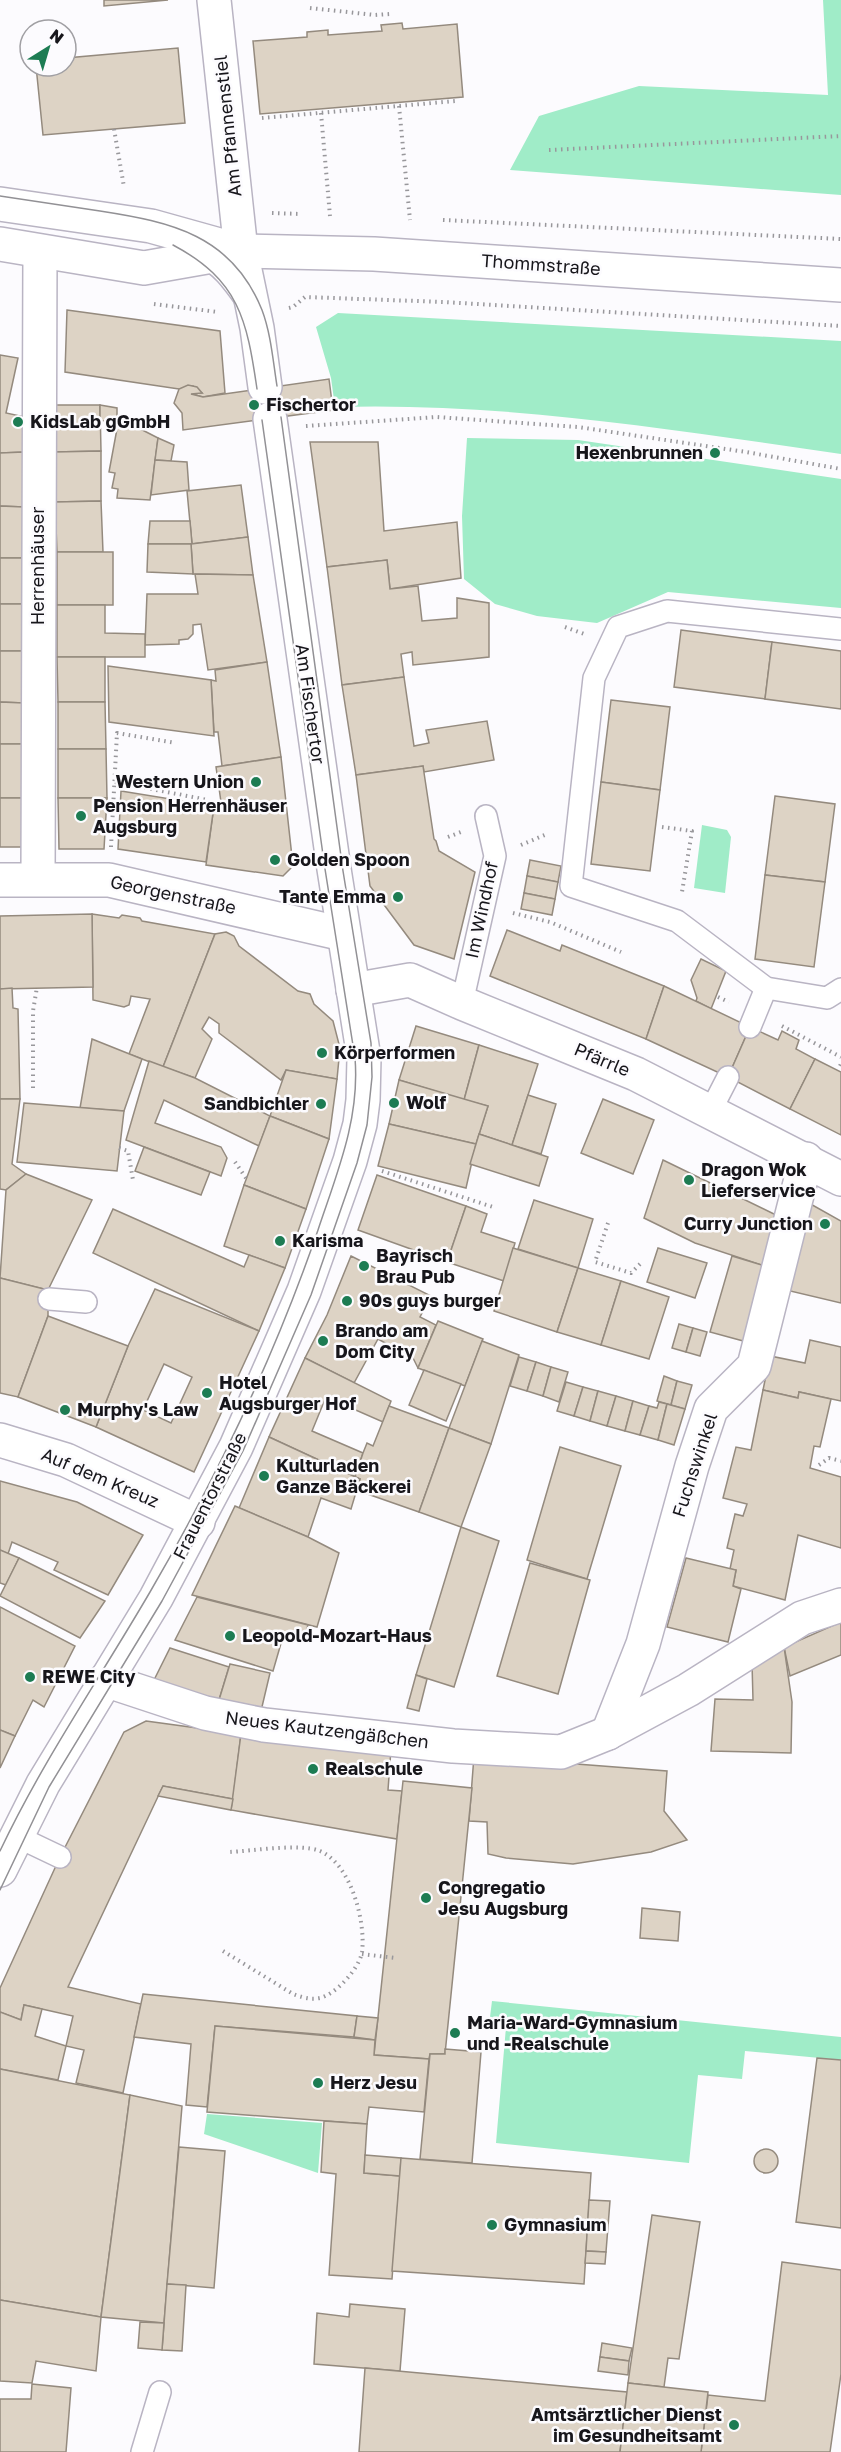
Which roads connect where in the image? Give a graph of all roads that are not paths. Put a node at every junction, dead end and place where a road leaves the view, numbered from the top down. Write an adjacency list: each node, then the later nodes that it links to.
1 (214, 0): 5 (street, Am Pfannenstiel)
2 (0, 204): 5 (street, Thommstraße)
3 (0, 212): 7 (lane)
4 (0, 244): 6 (street, Thommstraße)
5 (241, 251): 7 (street, Thommstraße); 8 (street, Thommstraße); 9 (street, Am Fischertor)
6 (40, 252): 7 (street, Thommstraße); 12 (street, Herrenhäuser)
7 (207, 258): 9 (lane)
8 (841, 285)
9 (253, 310): 14 (street, Am Fischertor)
10 (841, 629): 15 (lane)
11 (486, 816): 18 (lane, Im Windhof)
12 (38, 879): 13 (street, Georgenstraße); 14 (street, Georgenstraße)
13 (0, 880)
14 (343, 934): 17 (street, Am Fischertor)
15 (766, 988): 16 (lane); 19 (lane)
16 (841, 989)
17 (353, 990): 18 (street, Pfärrle); 27 (street, Frauentorstraße)
18 (462, 1004): 21 (street, Pfärrle)
19 (750, 1027)
20 (728, 1077): 21 (lane)
21 (710, 1112): 22 (street, Pfärrle)
22 (806, 1160): 23 (street, Pfärrle); 30 (street, Fuchswinkel)
23 (841, 1179)
24 (49, 1299): 25 (lane)
25 (86, 1302)
26 (0, 1440): 27 (street, Auf dem Kreuz)
27 (198, 1522): 29 (street, Frauentorstraße)
28 (841, 1605): 30 (street, Neues Kautzengäßchen)
29 (105, 1680): 30 (street, Neues Kautzengäßchen); 31 (street, Frauentorstraße)
30 (608, 1734)
31 (16, 1836): 32 (lane); 33 (street, Frauentorstraße)
32 (60, 1857)
33 (0, 1870)
34 (160, 2392): 35 (lane)
35 (142, 2452)

